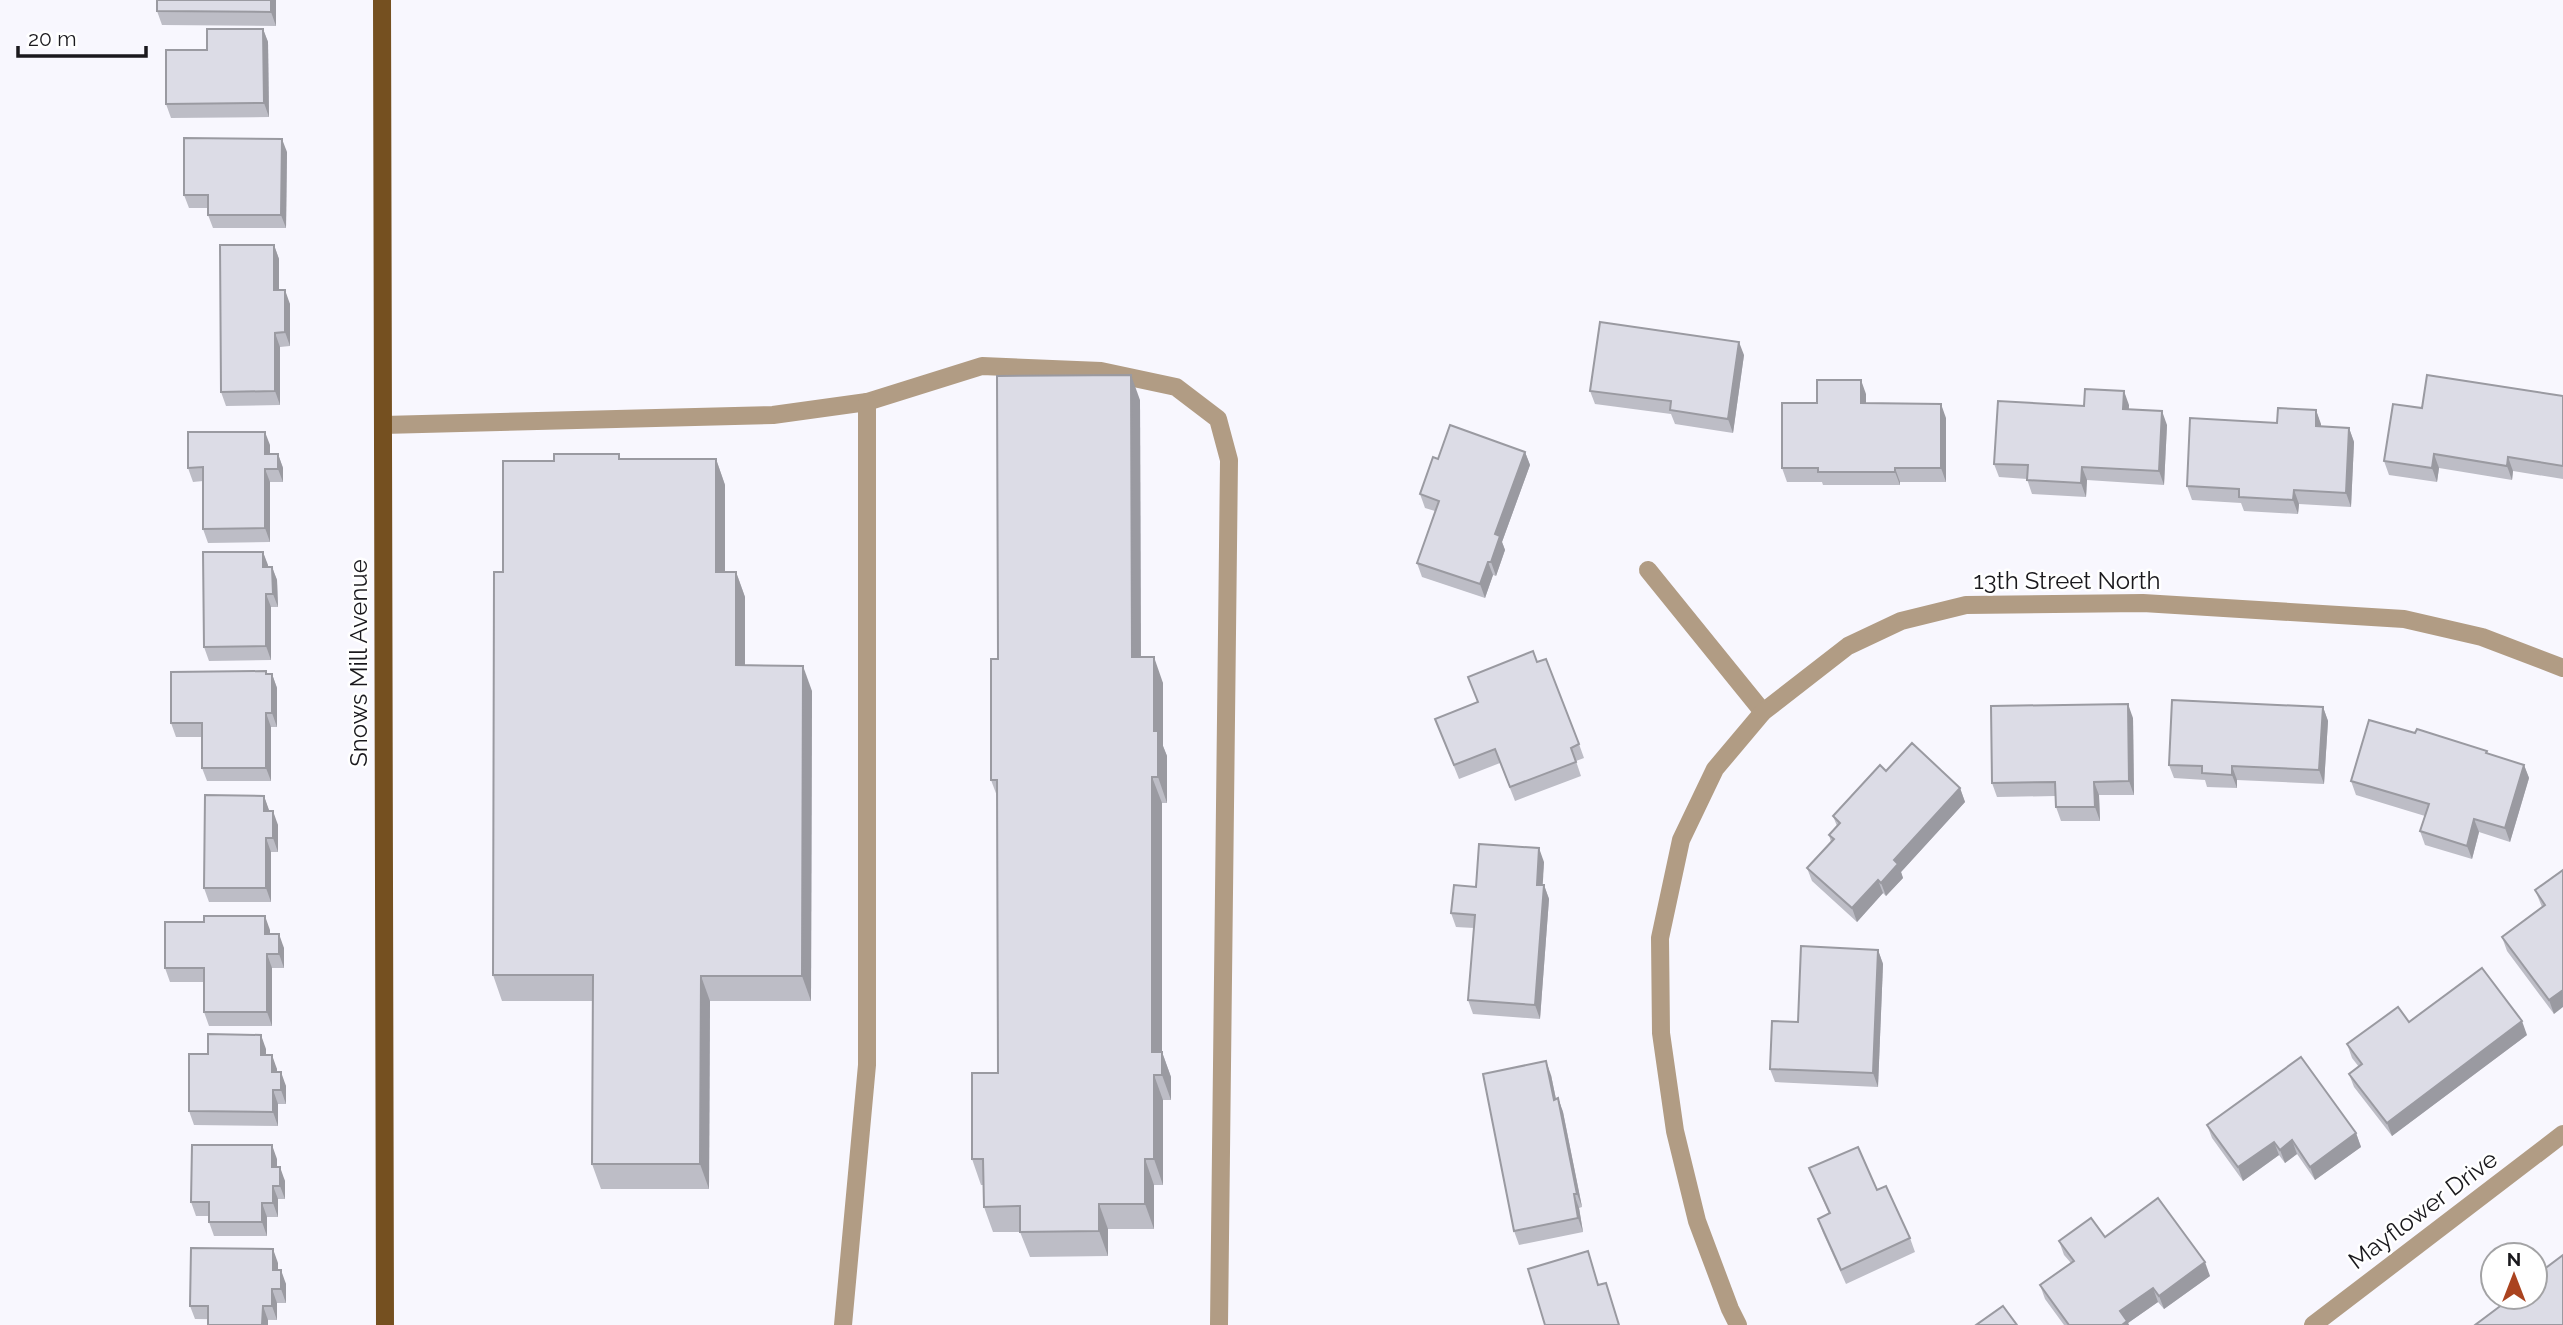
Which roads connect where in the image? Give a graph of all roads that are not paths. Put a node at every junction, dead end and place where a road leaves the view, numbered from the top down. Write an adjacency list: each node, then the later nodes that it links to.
1 (382, 0): 3 (main road, Snows Mill Avenue)
2 (867, 402): 3 (street); 9 (street); 10 (street)
3 (383, 425): 8 (main road, Snows Mill Avenue)
4 (1648, 570): 6 (street)
5 (2563, 668): 6 (street, 13th Street North)
6 (1763, 712): 11 (street, 13th Street North)
7 (2563, 1134): 12 (street, Mayflower Drive)
8 (385, 1325)
9 (843, 1325)
10 (1219, 1325)
11 (1738, 1325)
12 (2313, 1325)

